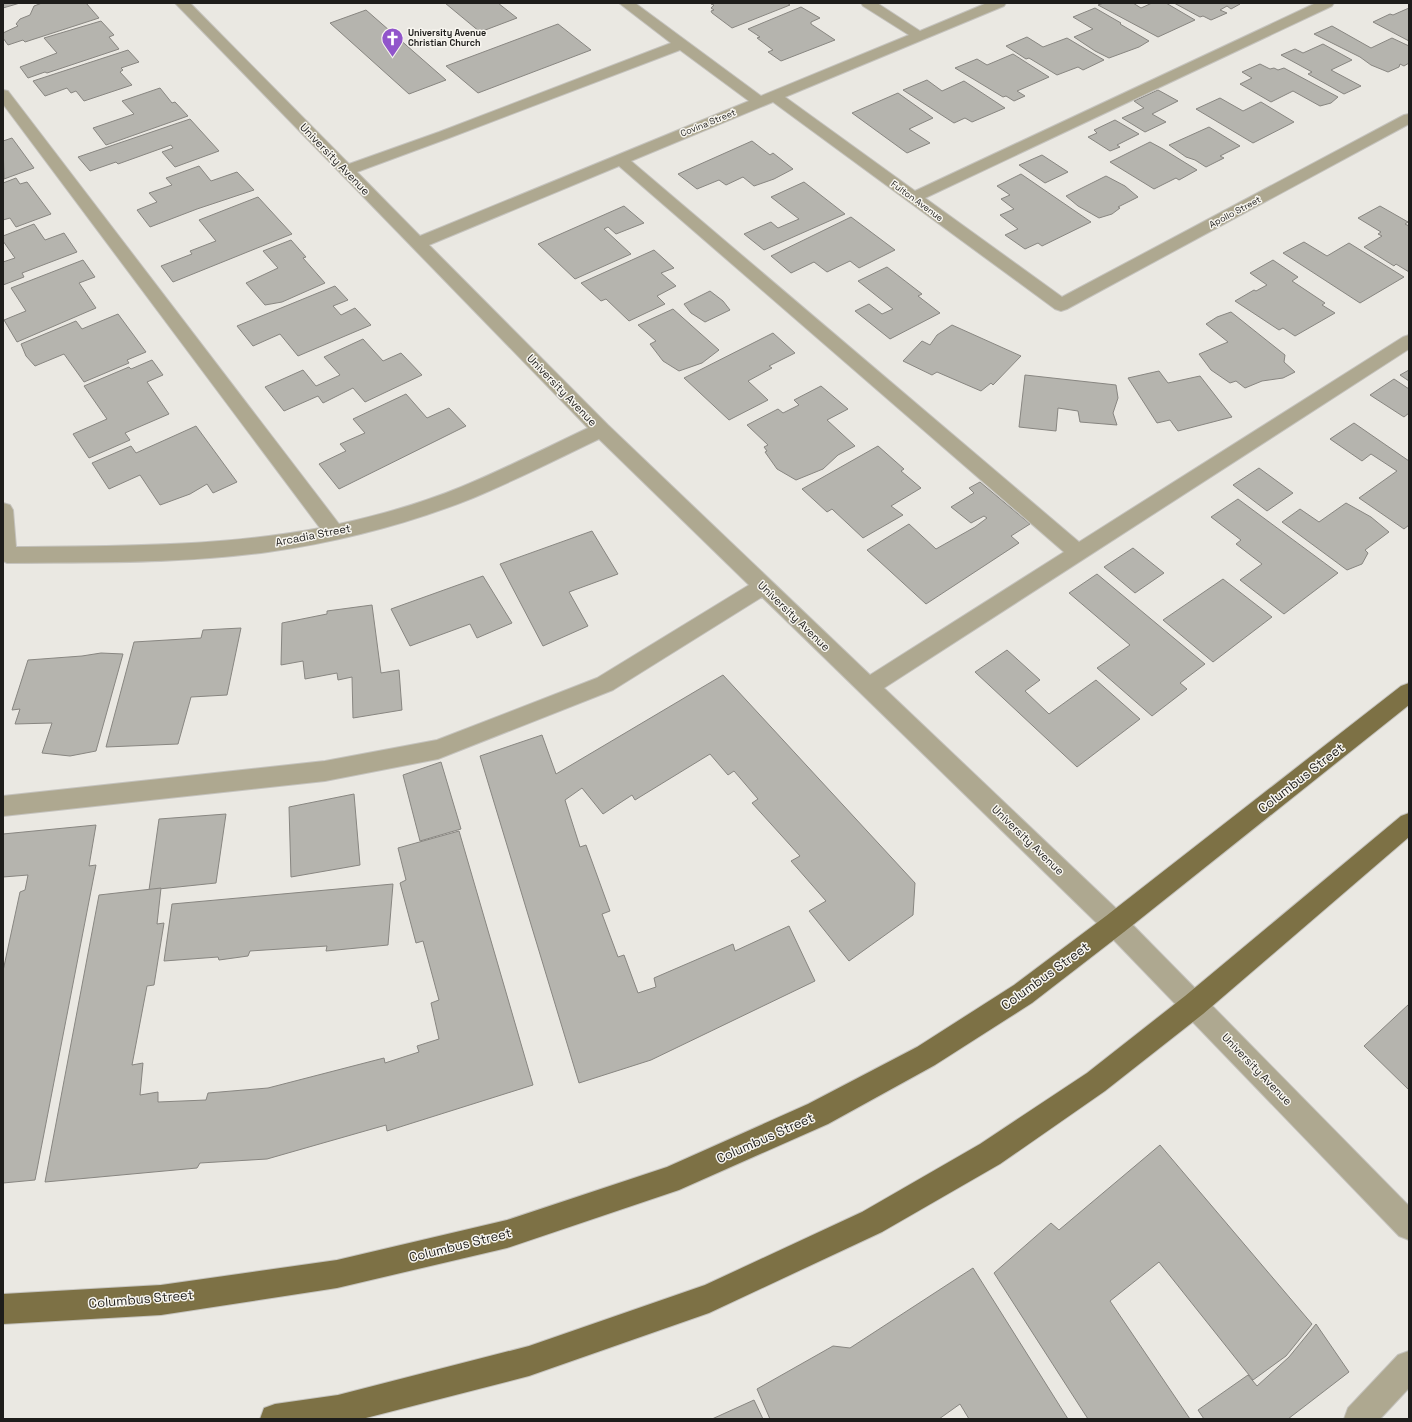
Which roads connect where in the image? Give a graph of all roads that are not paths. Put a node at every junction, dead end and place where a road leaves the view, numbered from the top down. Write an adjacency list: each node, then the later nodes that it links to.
1 (183, 3): 12 (street, University Avenue)
2 (626, 3): 7 (street, Fulton Avenue)
3 (868, 3): 6 (street)
4 (999, 3): 6 (street, Covina Street)
5 (1327, 3): 13 (street)
6 (919, 36): 9 (street, Covina Street)
7 (682, 44): 9 (street, Fulton Avenue); 12 (street)
8 (3, 94): 19 (street)
9 (766, 99): 11 (street, Covina Street); 13 (street, Fulton Avenue)
10 (1409, 118): 15 (street, Apollo Street)
11 (620, 159): 14 (street, Covina Street); 20 (street)
12 (347, 170): 14 (street, University Avenue)
13 (914, 198): 15 (street, Fulton Avenue)
14 (418, 243): 17 (street, University Avenue)
15 (1061, 305)
16 (1409, 341): 20 (street)
17 (601, 430): 19 (street, Arcadia Street); 21 (street, University Avenue)
18 (3, 510): 19 (street, Arcadia Street)
19 (334, 532)
20 (1078, 552): 22 (street)
21 (763, 586): 22 (street, University Avenue); 24 (street)
22 (868, 686): 26 (street, University Avenue)
23 (1409, 692): 26 (main road, Columbus Street)
24 (3, 806)
25 (1409, 823): 27 (main road)
26 (1114, 924): 27 (street, University Avenue); 29 (main road, Columbus Street)
27 (1194, 1005): 28 (street, University Avenue); 31 (main road)
28 (1409, 1226)
29 (3, 1309)
30 (1409, 1366): 32 (street)
31 (275, 1419)
32 (1359, 1419)

